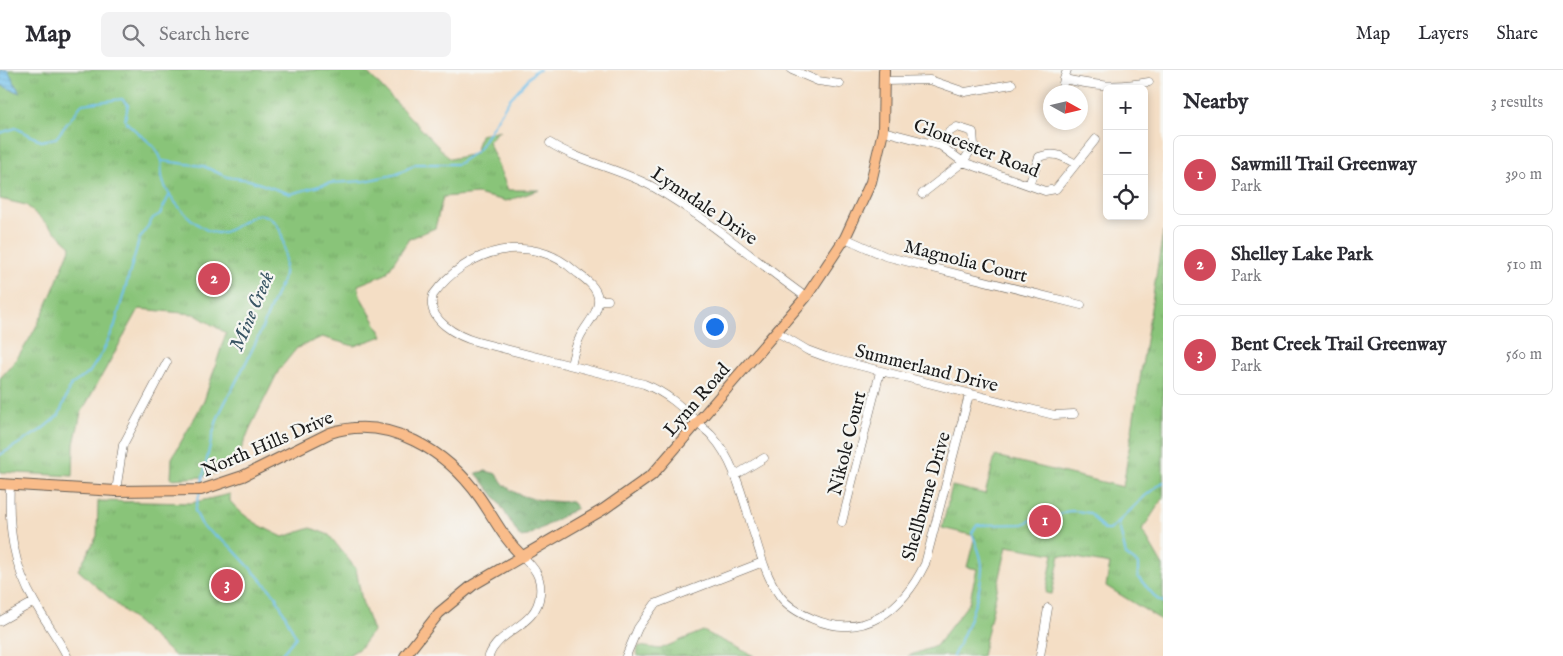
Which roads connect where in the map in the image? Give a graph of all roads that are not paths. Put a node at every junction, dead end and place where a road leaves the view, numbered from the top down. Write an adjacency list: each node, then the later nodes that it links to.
1 (792, 70): 7 (street)
2 (884, 70): 5 (main road, Lynn Road)
3 (1067, 70): 4 (street)
4 (1064, 78): 6 (street); 9 (street)
5 (885, 81): 8 (street); 10 (main road, Lynn Road)
6 (1149, 82)
7 (840, 84)
8 (1012, 84)
9 (1062, 85)
10 (883, 131): 13 (street, Gloucester Road); 18 (main road, Lynn Road)
11 (1096, 139): 15 (street, Gloucester Road)
12 (550, 143): 19 (street, Lynndale Drive)
13 (941, 146): 14 (street, Gloucester Road); 14 (street)
14 (963, 162): 16 (street, Gloucester Road); 17 (street)
15 (1076, 164): 16 (street, Gloucester Road); 16 (street)
16 (1029, 186)
17 (922, 194)
18 (845, 238): 19 (main road, Lynn Road); 22 (street, Magnolia Court)
19 (806, 297): 23 (main road, Lynn Road)
20 (598, 300): 21 (street); 25 (street); 25 (street, Shellburne Drive)
21 (608, 300)
22 (1081, 305)
23 (777, 332): 26 (street, Summerland Drive); 29 (main road, Lynn Road)
24 (167, 362): 33 (street)
25 (571, 365): 29 (street, Shellburne Drive)
26 (880, 372): 27 (street, Summerland Drive); 34 (street, Nikole Court)
27 (969, 394): 28 (street, Summerland Drive); 36 (street, Shellburne Drive)
28 (1074, 414)
29 (698, 423): 31 (street, Shellburne Drive); 35 (main road, Lynn Road)
30 (764, 458): 31 (street)
31 (734, 476): 36 (street, Shellburne Drive)
32 (5, 484): 33 (main road, North Hills Drive); 37 (street)
33 (116, 491): 35 (main road, North Hills Drive)
34 (842, 522)
35 (522, 556): 41 (main road, Lynn Road); 42 (street)
36 (763, 562): 43 (street)
37 (34, 602): 39 (street); 40 (street)
38 (1048, 608): 44 (street)
39 (0, 621)
40 (67, 656)
41 (405, 656)
42 (489, 656)
43 (626, 656)
44 (1040, 656)

